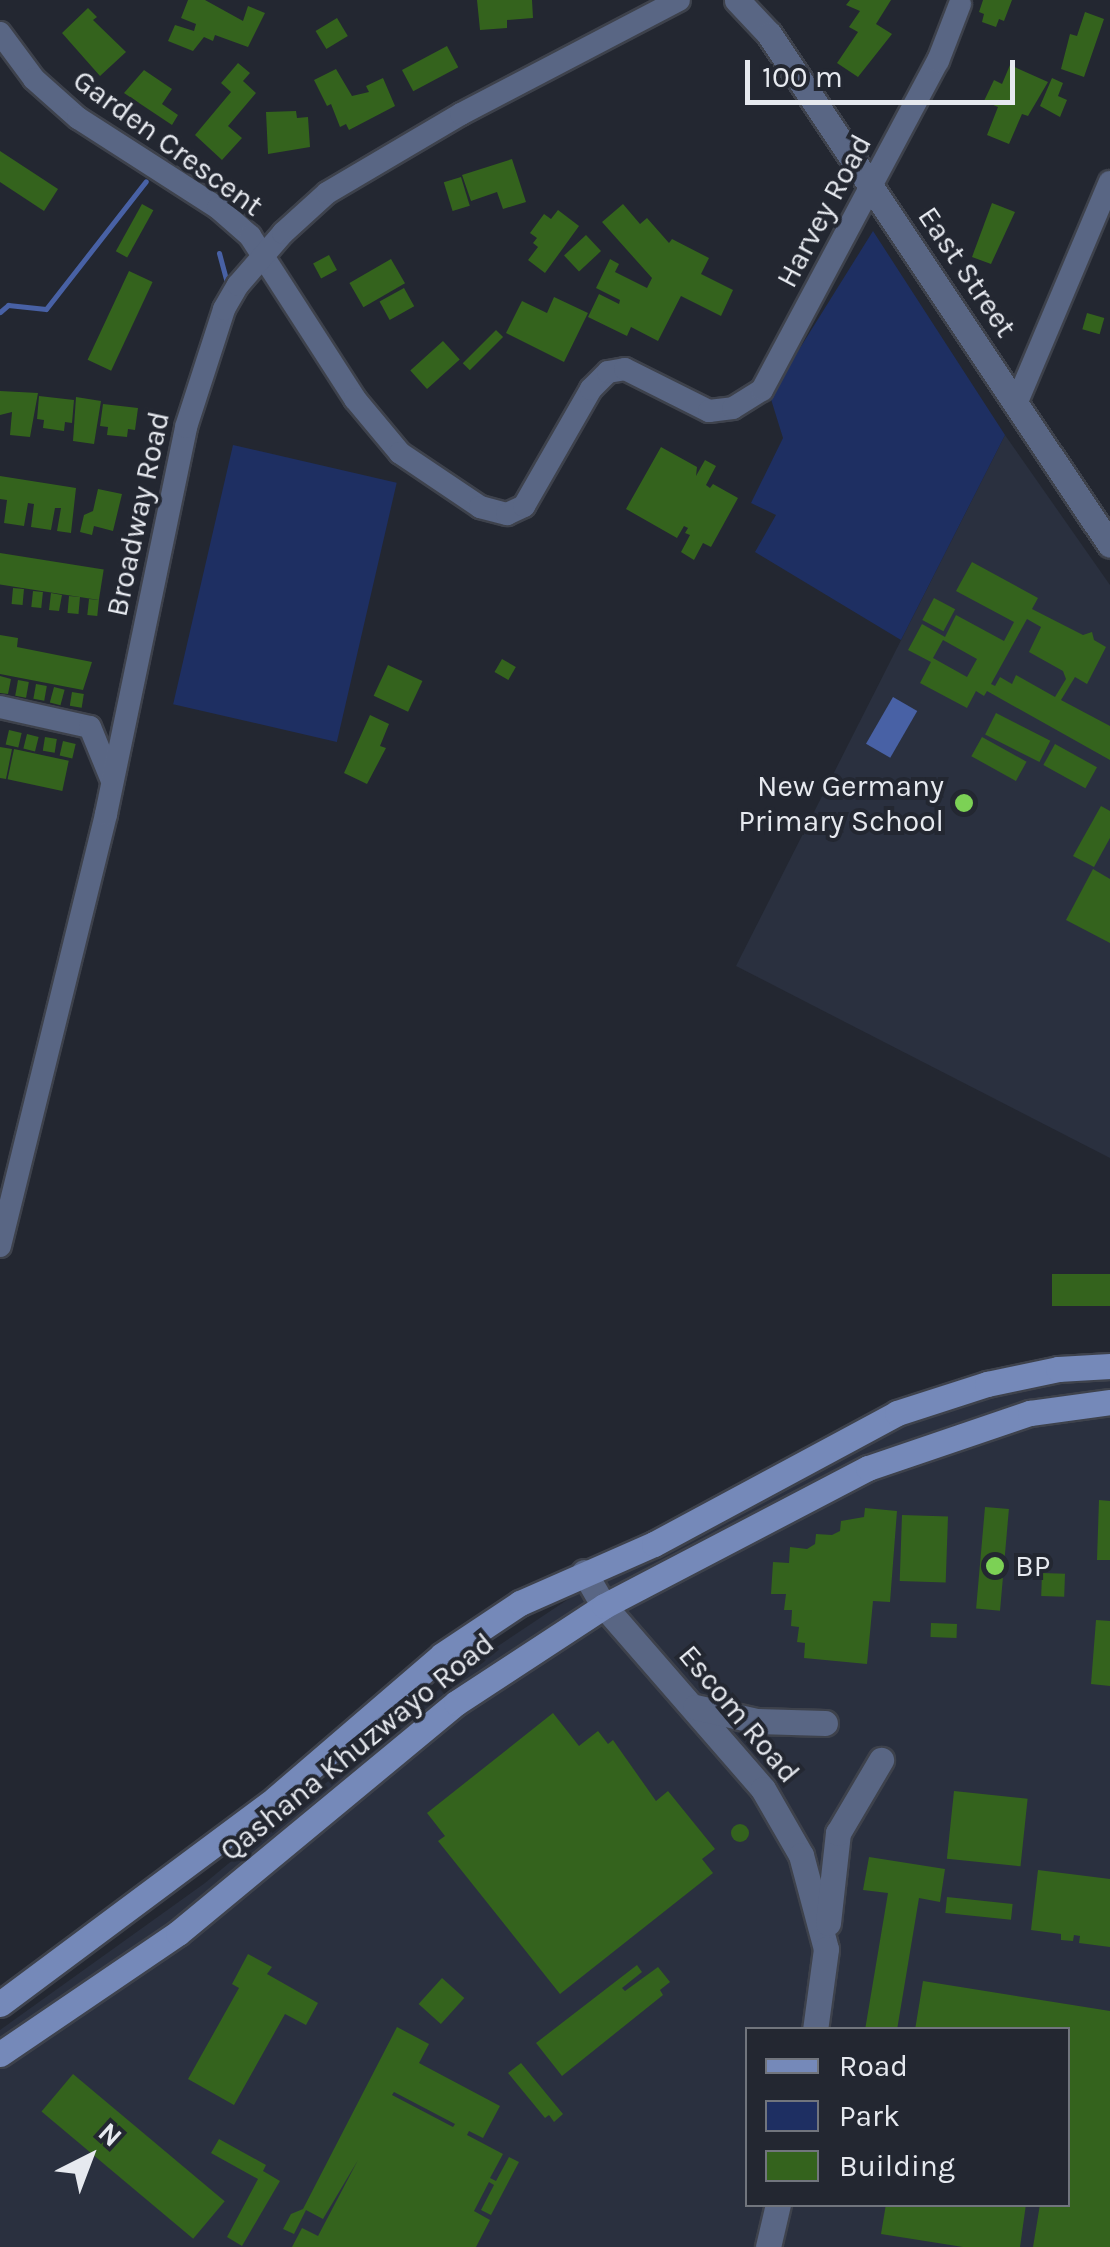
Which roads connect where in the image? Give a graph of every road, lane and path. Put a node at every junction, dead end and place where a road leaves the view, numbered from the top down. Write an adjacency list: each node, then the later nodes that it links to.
1 (679, 0): 5 (street, Broadway Road)
2 (737, 0): 7 (street, East Street)
3 (754, 0): 7 (street, East Street)
4 (960, 4): 9 (street, Harvey Road)
5 (658, 7): 10 (street, Broadway Road)
6 (0, 33): 10 (street, Garden Crescent)
7 (769, 34): 9 (street, East Street)
8 (1110, 182): 12 (street)
9 (871, 187): 11 (street, Harvey Road); 12 (street, East Street)
10 (264, 255): 11 (street, Garden Crescent); 15 (street, Broadway Road)
11 (762, 390)
12 (1016, 404): 13 (street, East Street)
13 (1110, 545)
14 (0, 707): 15 (street)
15 (112, 781): 16 (street, Broadway Road)
16 (0, 1246)
17 (1110, 1366): 19 (main road, Qashana Khuzwayo Road)
18 (1110, 1402): 20 (main road, Qashana Khuzwayo Road)
19 (584, 1572): 20 (street, Escom Road); 25 (main road, Qashana Khuzwayo Road)
20 (604, 1606): 21 (street, Escom Road); 27 (main road, Qashana Khuzwayo Road)
21 (695, 1706): 22 (street); 24 (street, Escom Road)
22 (826, 1723)
23 (881, 1760): 24 (street)
24 (826, 1948): 26 (street, Escom Road)
25 (0, 2004)
26 (815, 2027)
27 (0, 2054)
28 (777, 2207): 29 (street)
29 (768, 2247)

